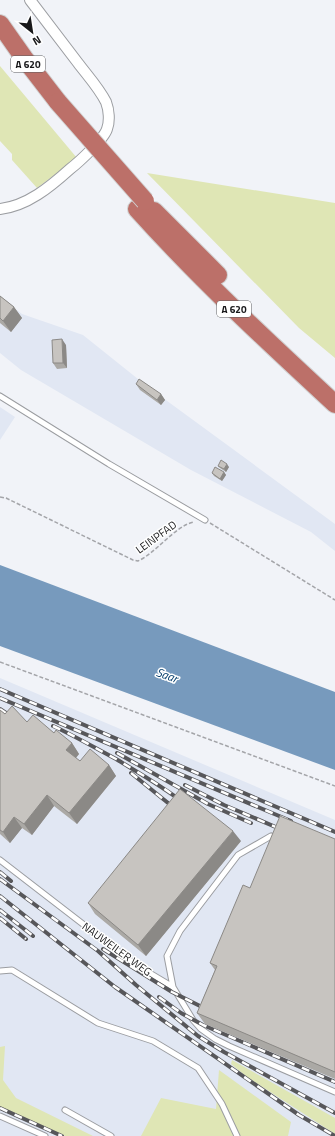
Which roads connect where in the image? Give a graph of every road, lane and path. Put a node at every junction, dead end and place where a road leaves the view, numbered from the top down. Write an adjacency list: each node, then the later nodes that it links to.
1 (30, 0): 6 (street)
2 (0, 24): 4 (highway, A 620)
3 (0, 43): 4 (highway, A 620)
4 (54, 107): 5 (highway, A 620)
5 (141, 205): 7 (highway, A 620); 9 (highway, A 620)
6 (0, 209)
7 (335, 388)
8 (0, 396): 11 (lane)
9 (335, 404)
10 (0, 497): 11 (path, LEINPFAD)
11 (205, 520): 12 (path)
12 (335, 600)
13 (0, 662): 14 (path)
14 (335, 786)
15 (271, 836): 18 (lane)
16 (0, 860): 18 (lane, NAUWEILER WEG)
17 (0, 971): 24 (lane)
18 (173, 987): 19 (lane, NAUWEILER WEG)
19 (335, 1092)
20 (65, 1110): 23 (lane)
21 (0, 1116): 22 (lane)
22 (45, 1136)
23 (111, 1136)
24 (237, 1136)

